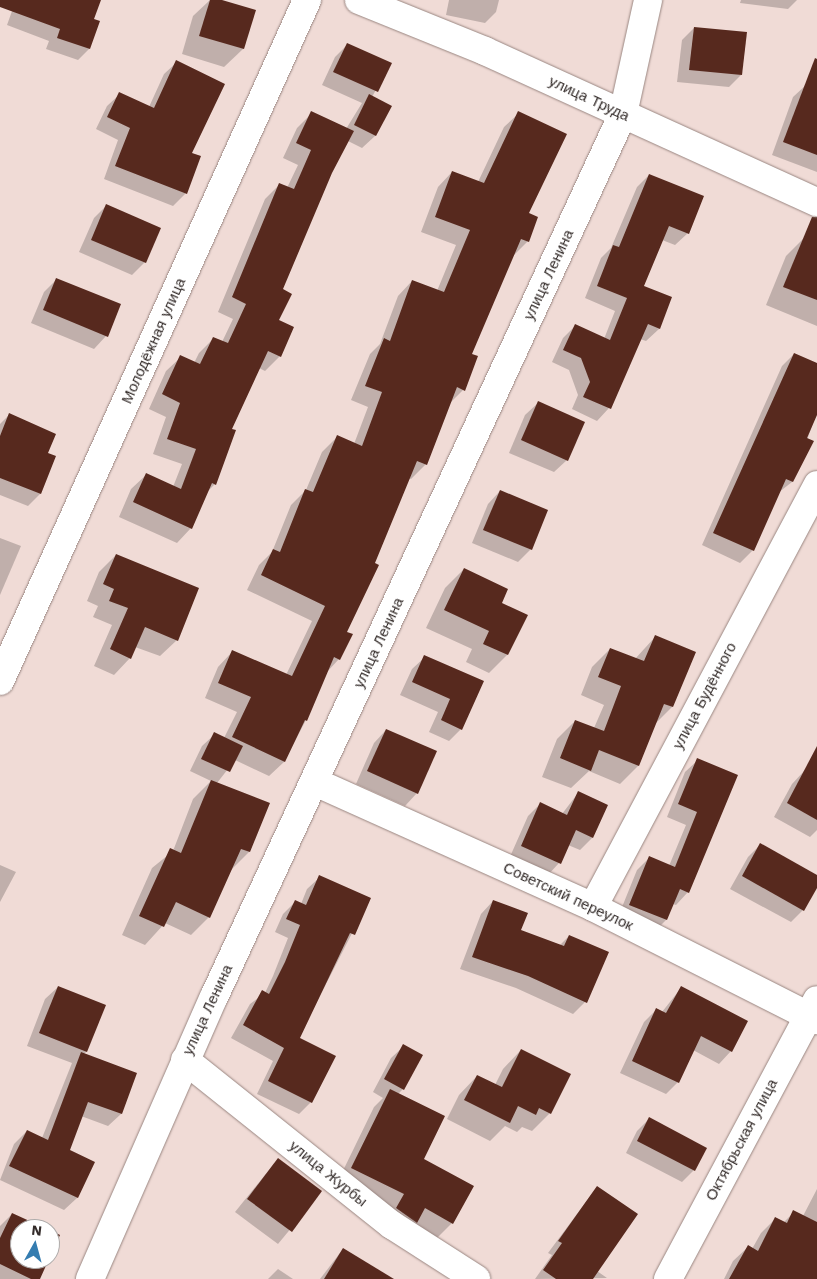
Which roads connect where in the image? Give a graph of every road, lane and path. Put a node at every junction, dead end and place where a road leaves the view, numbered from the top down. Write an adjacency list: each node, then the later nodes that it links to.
1 (307, 0): 7 (street, Молодёжная улица)
2 (359, 0): 4 (street, улица Труда)
3 (648, 0): 4 (street, улица Ленина)
4 (622, 114): 5 (street, улица Труда); 8 (street, улица Ленина)
5 (817, 202)
6 (817, 485): 9 (street, улица Будённого)
7 (0, 681)
8 (315, 782): 9 (street, Советский переулок); 11 (street, улица Ленина)
9 (593, 907): 10 (street, Советский переулок)
10 (814, 1012): 14 (street, Октябрьская улица)
11 (185, 1060): 12 (street, улица Ленина); 13 (street, улица Журбы)
12 (90, 1279)
13 (476, 1279)
14 (668, 1279)

